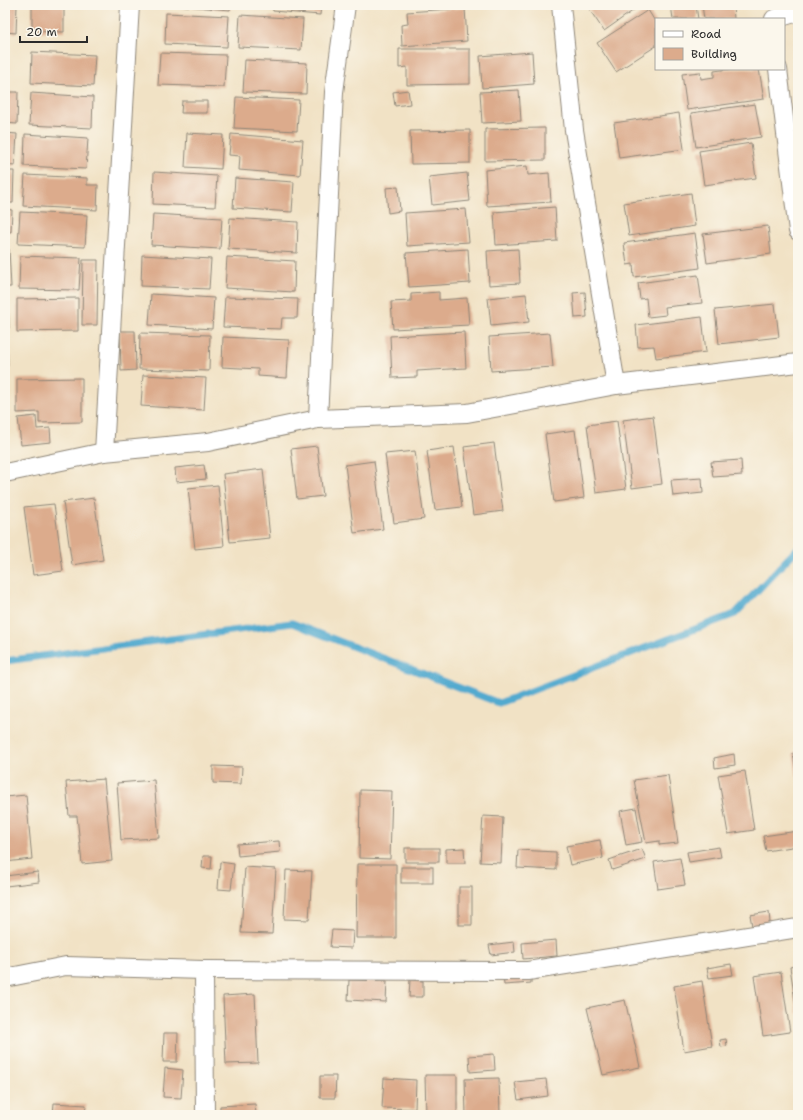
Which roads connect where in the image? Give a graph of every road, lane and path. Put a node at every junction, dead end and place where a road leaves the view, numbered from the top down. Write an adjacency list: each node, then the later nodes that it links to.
1 (130, 5): 13 (street)
2 (346, 5): 12 (street)
3 (562, 5): 11 (street)
4 (770, 5): 6 (street)
5 (798, 12): 7 (street)
6 (773, 18)
7 (777, 18)
8 (778, 70): 9 (street)
9 (798, 231)
10 (798, 363): 11 (street)
11 (616, 385): 12 (street)
12 (318, 419): 13 (street)
13 (104, 452): 14 (street)
14 (5, 473)
15 (798, 928): 16 (street)
16 (204, 970): 17 (street); 18 (street)
17 (5, 978)
18 (205, 1115)

